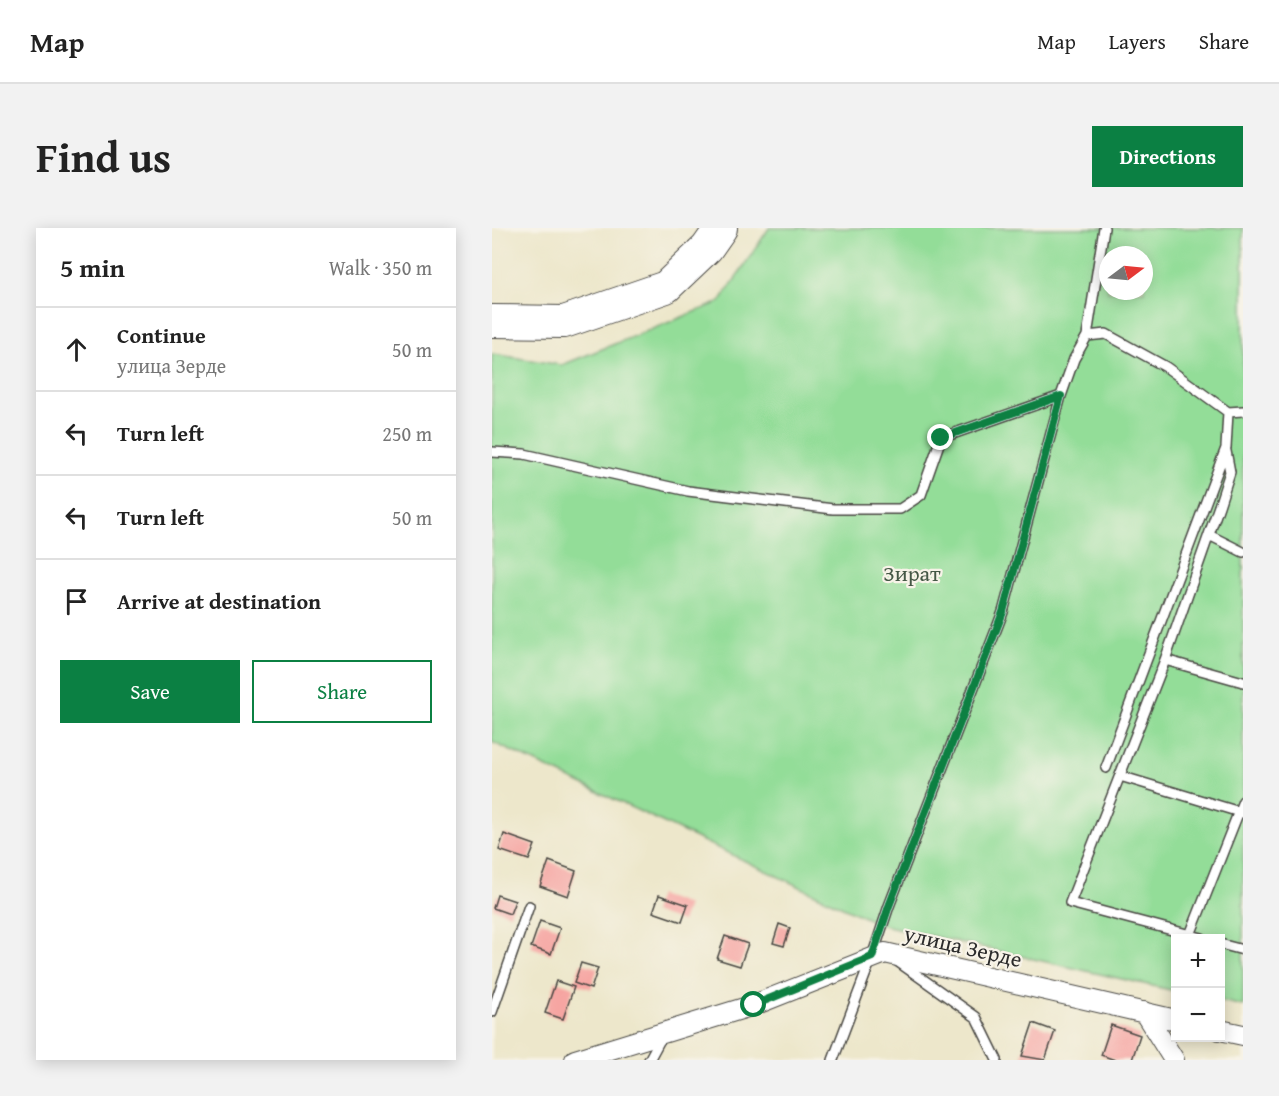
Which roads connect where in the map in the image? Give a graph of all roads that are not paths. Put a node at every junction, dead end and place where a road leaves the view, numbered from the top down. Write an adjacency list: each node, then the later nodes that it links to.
1 (721, 228): 3 (highway)
2 (1104, 228): 4 (lane)
3 (492, 321)
4 (1087, 336): 5 (lane); 7 (lane)
5 (1061, 396): 9 (lane); 23 (lane)
6 (1243, 411): 7 (lane)
7 (1228, 412): 8 (lane)
8 (1226, 448): 10 (lane); 14 (lane)
9 (492, 452)
10 (1209, 535): 11 (lane); 12 (lane)
11 (1243, 552)
12 (1165, 660): 13 (lane); 15 (lane)
13 (1243, 682)
14 (1106, 768)
15 (1120, 776): 17 (lane); 19 (lane)
16 (1243, 801): 17 (lane)
17 (1241, 812): 20 (lane)
18 (529, 906): 24 (lane)
19 (1186, 934)
20 (1190, 934)
21 (1225, 945): 22 (lane)
22 (1243, 950)
23 (879, 955): 25 (street, улица Зерде); 28 (street, улица Зерде); 32 (lane); 33 (lane)
24 (492, 1012)
25 (1144, 1012): 26 (street, улица Зерде); 34 (street)
26 (1171, 1019)
27 (1225, 1031): 29 (street)
28 (663, 1034): 30 (street, улица Зерде); 31 (lane)
29 (1243, 1035)
30 (575, 1060)
31 (649, 1060)
32 (832, 1060)
33 (997, 1060)
34 (1174, 1060)

